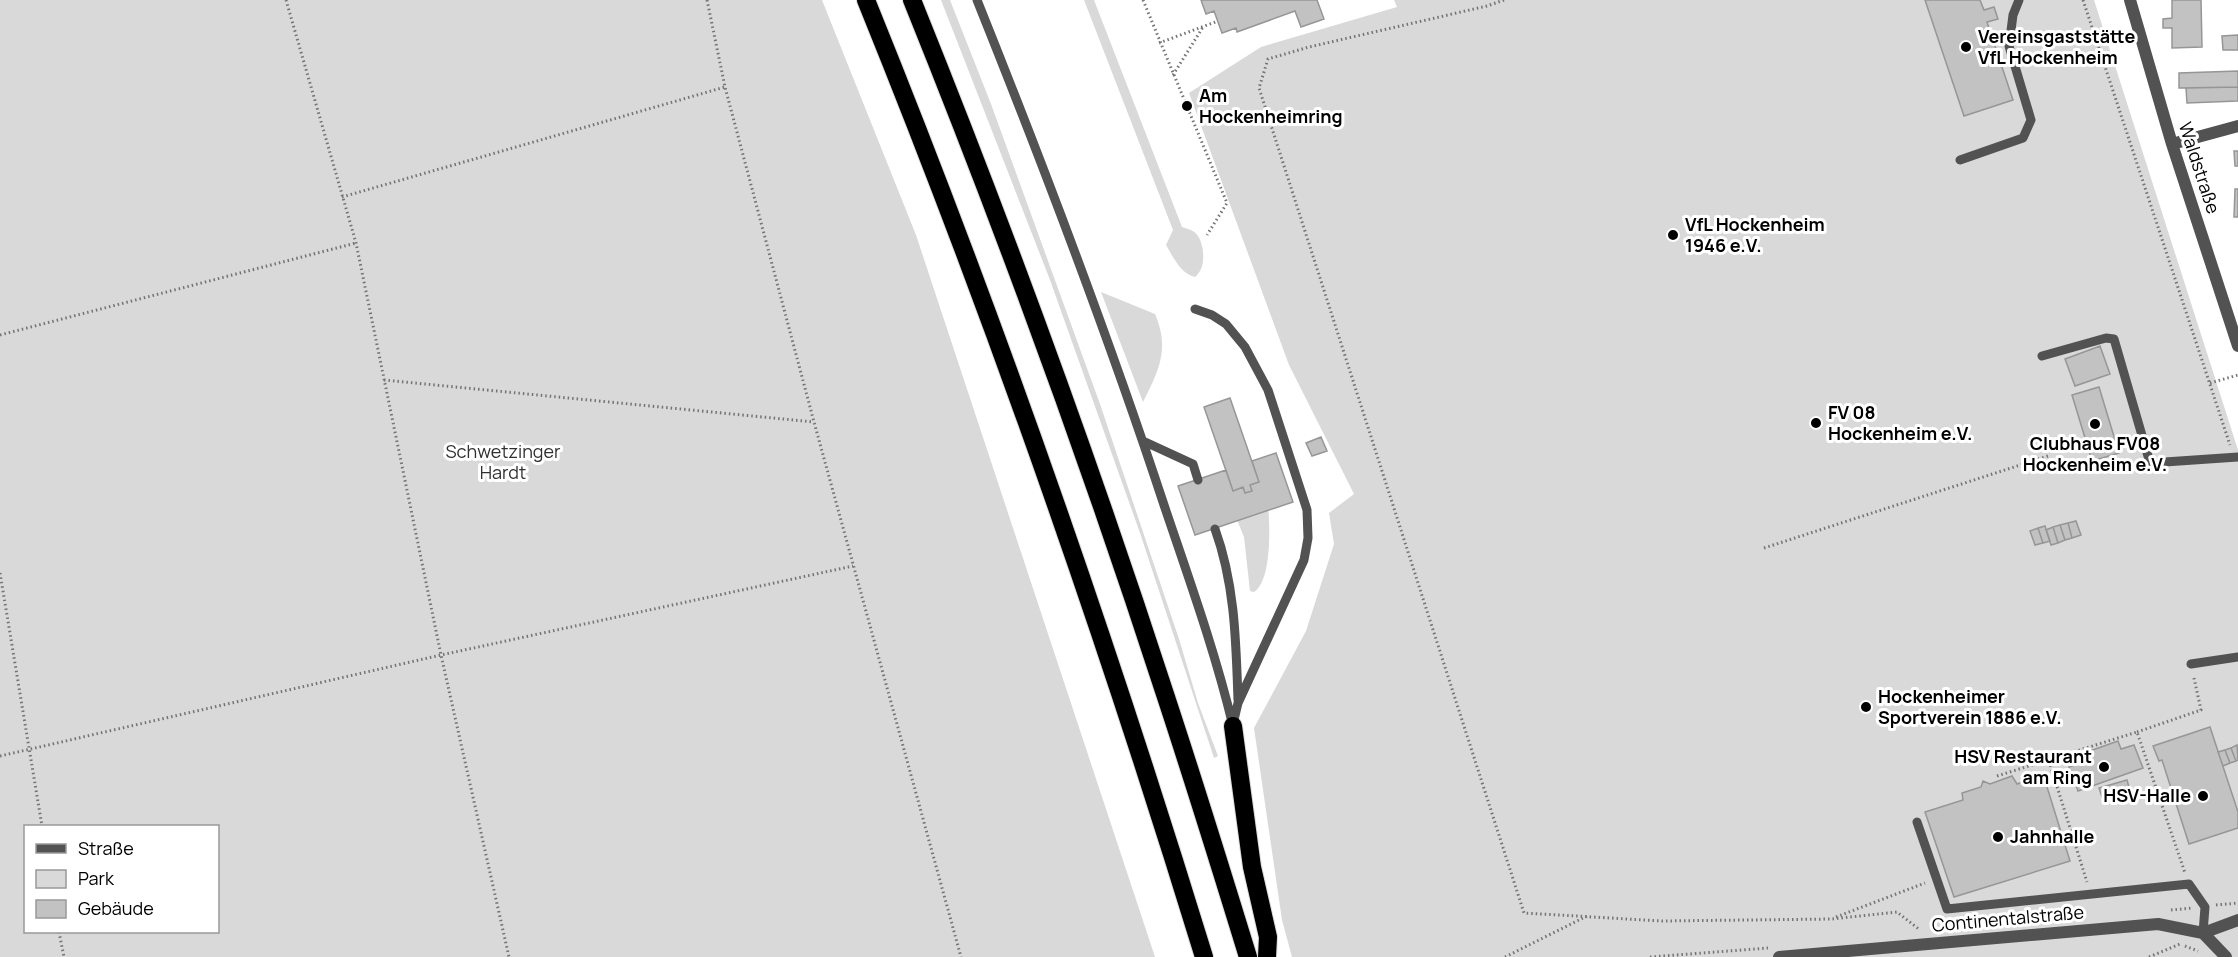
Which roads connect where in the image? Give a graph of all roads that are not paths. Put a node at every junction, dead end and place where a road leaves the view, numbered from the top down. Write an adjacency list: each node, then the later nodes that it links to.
1 (866, 0): 24 (highway)
2 (912, 0): 25 (highway)
3 (977, 0): 12 (lane)
4 (2019, 0): 8 (lane)
5 (2130, 0): 7 (street, Waldstraße)
6 (2238, 126): 7 (street)
7 (2172, 144): 10 (street, Waldstraße)
8 (1960, 160)
9 (1194, 309): 18 (lane)
10 (2238, 346)
11 (2042, 356): 13 (lane)
12 (1143, 441): 14 (lane); 19 (lane)
13 (2236, 458)
14 (1198, 480)
15 (1215, 528): 18 (lane)
16 (2238, 657): 17 (lane)
17 (2191, 664)
18 (1238, 703): 19 (lane)
19 (1233, 726): 26 (highway)
20 (1917, 822): 22 (lane)
21 (2238, 920): 22 (street)
22 (2203, 933): 23 (street); 27 (street, Continentalstraße)
23 (2225, 956)
24 (1204, 957)
25 (1248, 957)
26 (1268, 957)
27 (1779, 957)

